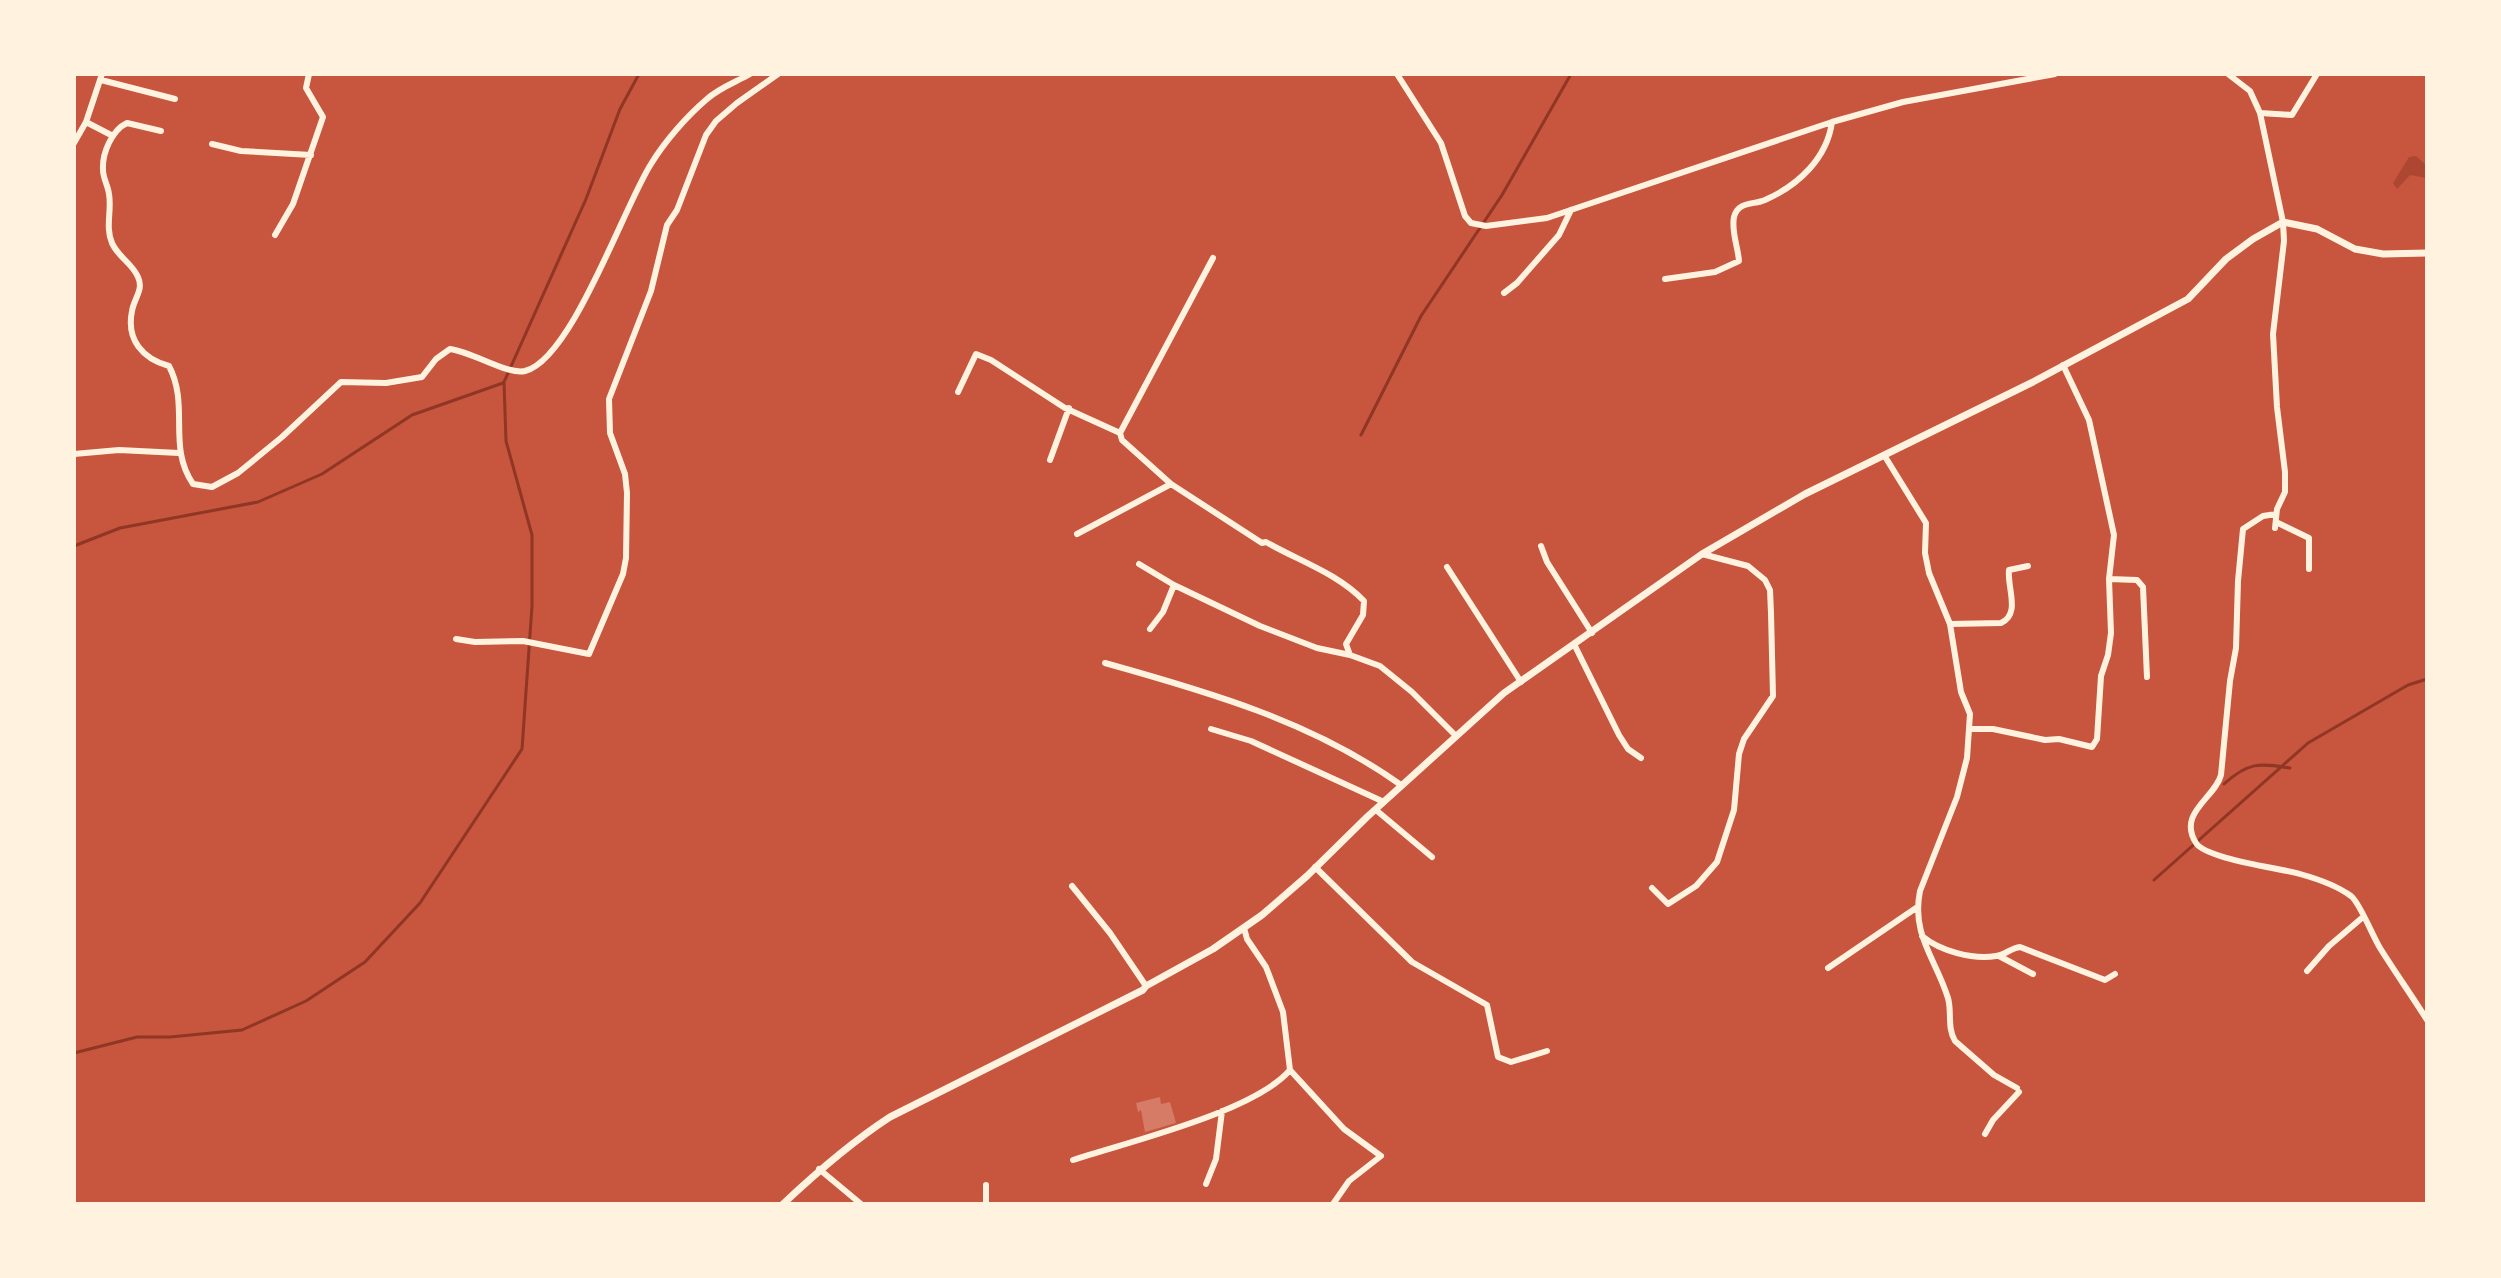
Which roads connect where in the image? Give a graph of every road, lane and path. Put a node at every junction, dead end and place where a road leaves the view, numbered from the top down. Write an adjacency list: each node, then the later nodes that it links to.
1 (309, 74): 17 (street)
2 (750, 74): 29 (street)
3 (778, 74): 47 (street)
4 (1397, 74): 18 (street)
5 (2055, 74): 12 (street)
6 (2228, 74): 10 (street)
7 (2317, 74): 10 (street)
8 (102, 77): 9 (street); 11 (street)
9 (175, 99)
10 (2260, 113): 19 (street)
11 (86, 122): 14 (street); 15 (street)
12 (1832, 122): 18 (street); 23 (street)
13 (161, 131): 14 (street)
14 (113, 136): 29 (street)
15 (74, 143)
16 (212, 144): 17 (street)
17 (311, 155): 20 (street)
18 (1571, 210): 24 (street)
19 (2283, 222): 21 (street); 25 (street); 34 (street)
20 (275, 235)
21 (2421, 254)
22 (1213, 258): 28 (street)
23 (1665, 279)
24 (1504, 293)
25 (2063, 365): 31 (street); 42 (street)
26 (958, 392): 27 (street)
27 (1069, 408): 28 (street); 32 (street)
28 (1120, 433): 33 (street)
29 (179, 453): 30 (street)
30 (74, 454)
31 (1884, 455): 37 (street); 44 (street)
32 (1050, 460)
33 (1171, 484): 35 (street); 49 (street)
34 (2276, 521): 41 (street); 65 (street)
35 (1077, 534)
36 (1541, 546): 46 (street)
37 (1702, 554): 46 (street); 63 (street)
38 (1139, 564): 43 (street)
39 (2028, 566): 44 (street)
40 (1447, 567): 52 (street)
41 (2309, 569)
42 (2109, 579): 51 (street); 54 (street)
43 (1174, 585): 45 (street); 49 (street)
44 (1950, 624): 54 (street)
45 (1150, 629)
46 (1592, 633): 48 (street)
47 (456, 639)
48 (1574, 644): 52 (street); 56 (street)
49 (1350, 655): 55 (street)
50 (1105, 663): 57 (street)
51 (2147, 677)
52 (1521, 682): 55 (street)
53 (1211, 729): 58 (street)
54 (1969, 729): 64 (street)
55 (1456, 736): 57 (street)
56 (1641, 758)
57 (1401, 785): 58 (street)
58 (1384, 802): 59 (street)
59 (1376, 810): 60 (street); 61 (street)
60 (1432, 857)
61 (1315, 867): 66 (street); 75 (street)
62 (1072, 886): 73 (street)
63 (1652, 888)
64 (1916, 908): 67 (street); 69 (street)
65 (2363, 917): 70 (street); 74 (street)
66 (1244, 928): 73 (street); 76 (street)
67 (1919, 934): 68 (street); 78 (street)
68 (1999, 956): 71 (street); 72 (street)
69 (1828, 968)
70 (2307, 971)
71 (2033, 974)
72 (2115, 974)
73 (1146, 986): 80 (street)
74 (2427, 1020)
75 (1547, 1051)
76 (1290, 1070): 77 (street); 86 (street)
77 (1222, 1111): 79 (street); 81 (street)
78 (1985, 1134)
79 (1073, 1160)
80 (819, 1169): 83 (street); 84 (street)
81 (1206, 1184)
82 (986, 1185): 85 (street)
83 (783, 1204)
84 (861, 1204)
85 (986, 1204)
86 (1333, 1204)

